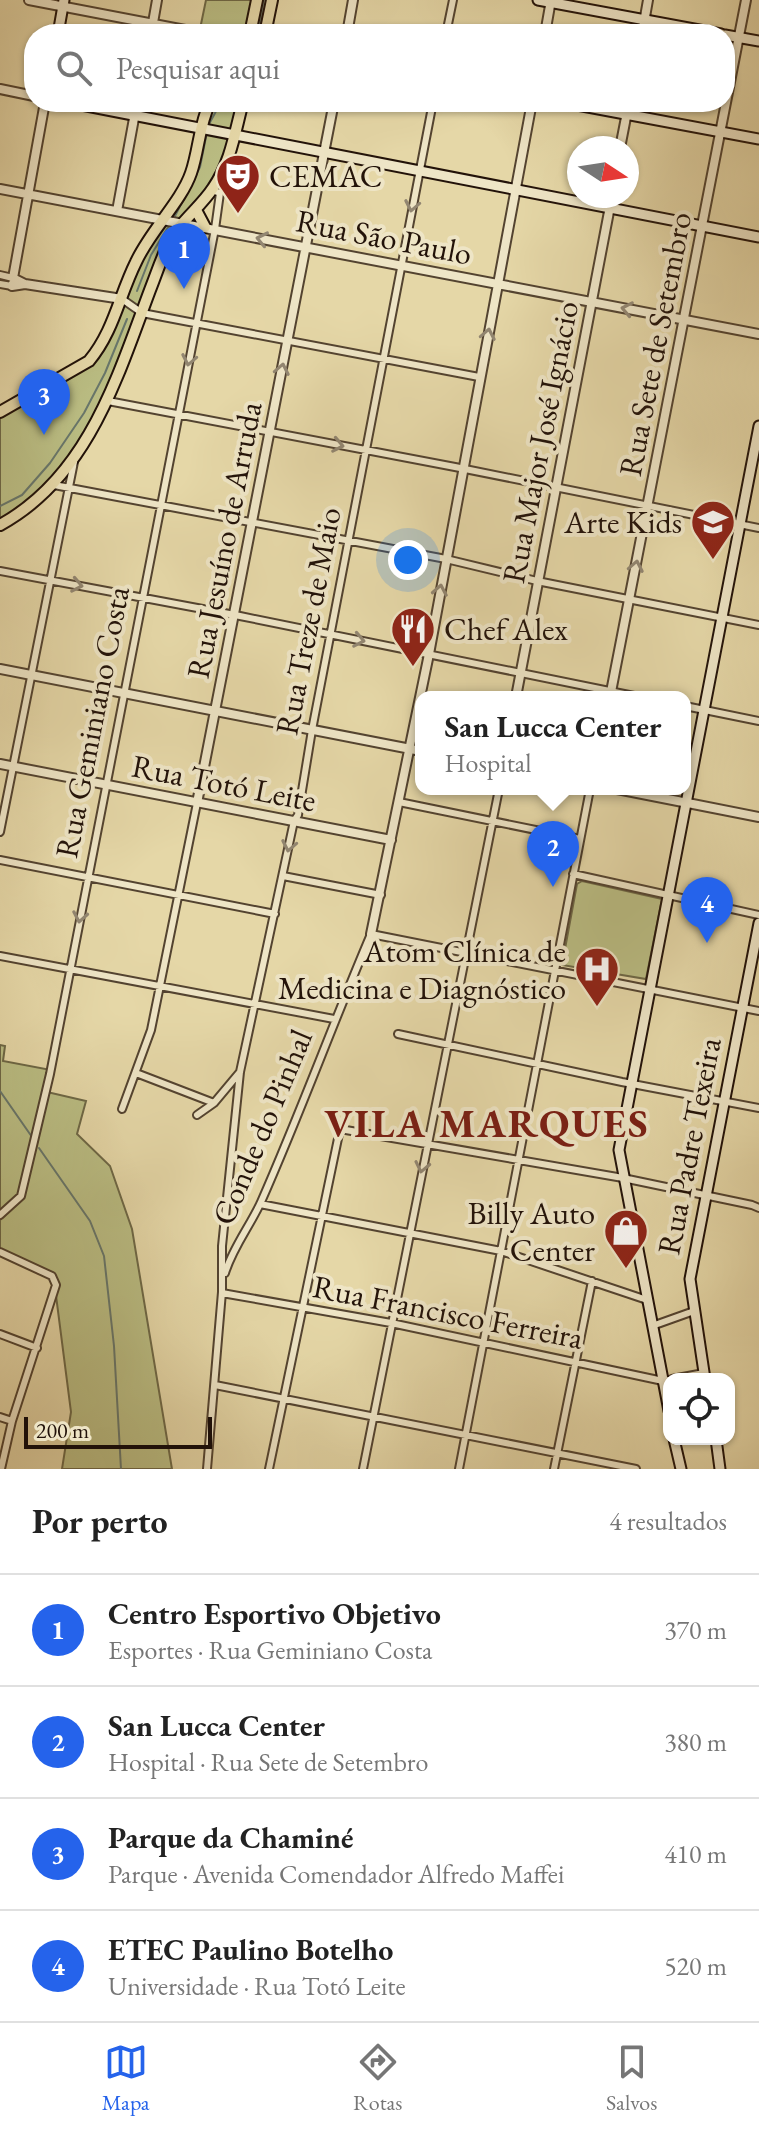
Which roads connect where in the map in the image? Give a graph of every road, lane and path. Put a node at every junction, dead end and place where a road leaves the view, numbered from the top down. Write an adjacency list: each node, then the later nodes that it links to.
1 (29, 0): 11 (street)
2 (157, 0): 13 (street)
3 (257, 0): 16 (main road)
4 (272, 0): 17 (main road)
5 (353, 0): 18 (street)
6 (453, 0): 19 (street)
7 (538, 0): 10 (main road)
8 (648, 0): 12 (street)
9 (746, 0): 24 (street, Rua Sete de Setembro)
10 (550, 1): 12 (main road); 20 (street)
11 (63, 4): 13 (street); 14 (main road)
12 (644, 19): 21 (street); 22 (main road)
13 (153, 23): 15 (street)
14 (60, 24)
15 (158, 24)
16 (252, 24)
17 (267, 24)
18 (349, 24)
19 (448, 24)
20 (547, 24)
21 (643, 24)
22 (670, 24)
23 (735, 36): 24 (main road)
24 (739, 37): 25 (main road); 26 (street, Rua Sete de Setembro)
25 (759, 41)
26 (735, 59)
27 (0, 89): 28 (street)
28 (24, 94)
29 (43, 112): 52 (street)
30 (115, 112): 41 (main road)
31 (135, 112): 41 (street)
32 (207, 112): 42 (main road)
33 (240, 112): 44 (main road)
34 (332, 112): 47 (street, Rua Jesuíno de Arruda)
35 (431, 112): 48 (street, Rua Treze de Maio)
36 (530, 112): 51 (street, Conde do Pinhal)
37 (611, 112): 40 (main road)
38 (627, 112): 40 (street)
39 (726, 112): 43 (street, Rua Sete de Setembro)
40 (626, 115): 43 (main road); 45 (street)
41 (134, 116): 42 (main road); 55 (street)
42 (201, 130): 44 (main road); 56 (main road)
43 (722, 132): 46 (main road); 58 (street, Rua Sete de Setembro)
44 (234, 136): 47 (main road); 50 (main road)
45 (622, 136)
46 (759, 139)
47 (325, 153): 48 (main road); 61 (street, Rua Jesuíno de Arruda)
48 (419, 171): 51 (main road); 62 (street, Rua Treze de Maio, one-way to 62)
49 (0, 189): 52 (street, Rua São Paulo)
50 (212, 190): 54 (main road); 59 (street, Rua Geminiano Costa)
51 (515, 190): 53 (main road); 65 (street, Conde do Pinhal)
52 (28, 195): 55 (street, Rua São Paulo); 64 (street)
53 (610, 209): 58 (main road); 68 (street, Rua Major José Ignácio)
54 (196, 210): 57 (main road); 59 (main road)
55 (117, 211): 56 (street, Rua São Paulo)
56 (163, 219): 57 (street, Rua São Paulo); 67 (main road)
57 (180, 223): 59 (street, Rua São Paulo); 69 (main road)
58 (703, 226): 60 (main road); 70 (street, Rua Sete de Setembro)
59 (210, 228): 61 (street, Rua São Paulo, one-way to 59); 71 (street, Rua Geminiano Costa)
60 (759, 237)
61 (307, 248): 62 (street, Rua São Paulo); 73 (street, Rua Jesuíno de Arruda)
62 (400, 267): 65 (street, Rua São Paulo); 74 (street, Rua Treze de Maio)
63 (0, 275): 64 (street)
64 (12, 282): 66 (street); 67 (street)
65 (498, 283): 68 (street, Rua São Paulo); 75 (street, Conde do Pinhal, one-way to 65)
66 (0, 284)
67 (122, 299): 69 (street); 77 (main road)
68 (592, 302): 70 (street, Rua São Paulo, one-way to 68); 85 (street, Rua Major José Ignácio)
69 (142, 313): 71 (street); 76 (main road)
70 (685, 321): 72 (street, Rua São Paulo); 88 (street, Rua Sete de Setembro)
71 (196, 324): 73 (street); 78 (street, Rua Geminiano Costa, one-way to 78)
72 (759, 334)
73 (288, 341): 74 (street); 80 (street, Rua Jesuíno de Arruda, one-way to 73)
74 (383, 359): 75 (street); 81 (street, Rua Treze de Maio)
75 (479, 377): 83 (street, Conde do Pinhal)
76 (108, 401): 78 (street); 82 (main road)
77 (0, 412)
78 (178, 415): 80 (street); 87 (street, Rua Geminiano Costa)
79 (759, 429): 91 (main road)
80 (270, 432): 81 (street, one-way to 81); 89 (street, Rua Jesuíno de Arruda)
81 (365, 450): 83 (street); 93 (street, Rua Treze de Maio)
82 (74, 458): 84 (main road); 86 (street)
83 (463, 469): 85 (street); 94 (street, Conde do Pinhal)
84 (54, 485): 86 (street); 90 (main road)
85 (555, 488): 88 (street); 97 (street, Rua Major José Ignácio)
86 (69, 489): 87 (street); 96 (street)
87 (161, 506): 89 (street); 98 (street, Rua Geminiano Costa)
88 (648, 508): 91 (street); 99 (street, Rua Sete de Setembro, one-way to 88)
89 (252, 524): 93 (street); 100 (street, Rua Jesuíno de Arruda)
90 (0, 525)
91 (740, 525): 92 (street); 101 (main road)
92 (759, 528)
93 (348, 542): 94 (street); 103 (street, Rua Treze de Maio)
94 (446, 559): 97 (street); 104 (street, Conde do Pinhal, one-way to 94)
95 (0, 571): 96 (street)
96 (51, 580): 98 (street, one-way to 98); 107 (street)
97 (537, 581): 99 (street); 106 (street, Rua Major José Ignácio)
98 (144, 598): 100 (street); 112 (street, Rua Geminiano Costa)
99 (629, 599): 101 (street); 111 (street, Rua Sete de Setembro)
100 (234, 615): 103 (street); 115 (street, Rua Jesuíno de Arruda)
101 (722, 618): 102 (street); 114 (main road)
102 (759, 625)
103 (330, 635): 104 (street, one-way to 104); 118 (street, Rua Treze de Maio)
104 (429, 654): 106 (street); 108 (street, Conde do Pinhal)
105 (0, 669): 107 (street)
106 (520, 673): 109 (street, Rua Major José Ignácio); 110 (street)
107 (32, 675): 112 (street); 122 (street)
108 (421, 691)
109 (517, 691)
110 (597, 691)
111 (611, 691)
112 (124, 693): 115 (street); 124 (street, Rua Geminiano Costa)
113 (691, 707): 114 (street)
114 (705, 710): 117 (street); 123 (main road)
115 (216, 711): 118 (street); 130 (street, Rua Jesuíno de Arruda)
116 (415, 717): 119 (street, Conde do Pinhal)
117 (759, 721)
118 (312, 730): 119 (street); 134 (street, Rua Treze de Maio)
119 (408, 749): 120 (street); 129 (street, Conde do Pinhal)
120 (415, 750)
121 (0, 764): 122 (street, Rua Totó Leite)
122 (13, 767): 124 (street, Rua Totó Leite); 135 (street)
123 (691, 779)
124 (105, 785): 130 (street, Rua Totó Leite); 141 (street, Rua Geminiano Costa)
125 (498, 795): 133 (street)
126 (589, 795): 136 (street)
127 (647, 795): 131 (street)
128 (688, 795): 131 (main road)
129 (399, 802): 133 (street); 137 (street, Conde do Pinhal)
130 (197, 803): 134 (street, Rua Totó Leite); 142 (street, Rua Jesuíno de Arruda)
131 (686, 803): 132 (street); 144 (main road)
132 (759, 817)
133 (493, 820): 136 (street); 149 (street)
134 (294, 821): 137 (street, Rua Totó Leite); 140 (street, Rua Treze de Maio, one-way to 140)
135 (0, 832)
136 (580, 839): 139 (street)
137 (391, 840): 143 (street, Conde do Pinhal)
138 (0, 860): 141 (street)
139 (573, 874): 144 (street); 152 (street)
140 (283, 876): 143 (street); 145 (street, Rua Treze de Maio)
141 (87, 877): 142 (street); 151 (street, Rua Geminiano Costa, one-way to 151)
142 (178, 895): 145 (street); 153 (street, Rua Jesuíno de Arruda)
143 (381, 895): 148 (street, Conde do Pinhal)
144 (668, 896): 146 (street); 154 (main road)
145 (275, 914): 155 (street, Rua Treze de Maio)
146 (759, 915)
147 (759, 923): 156 (main road, Rua Padre Texeira)
148 (371, 934): 149 (street); 158 (street, Conde do Pinhal)
149 (466, 953): 152 (street); 160 (street)
150 (0, 956): 151 (street)
151 (70, 969): 153 (street); 176 (street, Rua Geminiano Costa)
152 (556, 971): 154 (street); 161 (street)
153 (161, 987): 155 (street); 163 (street, Rua Jesuíno de Arruda)
154 (649, 990): 156 (street); 164 (main road)
155 (256, 1005): 158 (street); 162 (street, Rua Treze de Maio)
156 (743, 1008): 157 (street); 165 (main road, Rua Padre Texeira)
157 (759, 1011)
158 (334, 1019): 174 (street, Conde do Pinhal)
159 (398, 1034): 160 (street)
160 (448, 1045): 161 (street); 170 (street)
161 (537, 1064): 164 (street); 171 (street)
162 (240, 1072): 166 (street); 182 (street, Rua Treze de Maio)
163 (136, 1073): 166 (street); 168 (street, Rua Jesuíno de Arruda)
164 (631, 1084): 165 (street); 172 (main road)
165 (725, 1101): 167 (street); 173 (main road, Rua Padre Texeira)
166 (214, 1103): 169 (street)
167 (759, 1108)
168 (122, 1109)
169 (197, 1115)
170 (427, 1142): 171 (street); 177 (street); 178 (street, one-way to 178)
171 (519, 1160): 172 (street); 179 (street)
172 (623, 1178): 173 (street); 183 (main road)
173 (706, 1195): 175 (street); 185 (main road, Rua Padre Texeira)
174 (260, 1204): 177 (street); 182 (street, Conde do Pinhal)
175 (759, 1208)
176 (0, 1215)
177 (321, 1216): 178 (street); 184 (street)
178 (409, 1233): 179 (street); 186 (street)
179 (501, 1251): 181 (street); 189 (street)
180 (0, 1252): 190 (street)
181 (592, 1281): 183 (street); 191 (street)
182 (222, 1293): 184 (street, Rua Francisco Ferreira); 195 (street)
183 (647, 1300): 187 (main road)
184 (303, 1307): 186 (street, Rua Francisco Ferreira); 196 (street)
185 (694, 1311): 187 (street); 193 (main road, Rua Padre Texeira)
186 (391, 1323): 189 (street, Rua Francisco Ferreira); 197 (street)
187 (652, 1326): 192 (main road)
188 (0, 1334): 190 (street)
189 (484, 1343): 191 (street, Rua Francisco Ferreira); 200 (street)
190 (37, 1348): 199 (street)
191 (575, 1361): 194 (street, Rua Francisco Ferreira); 203 (street)
192 (666, 1373)
193 (704, 1373)
194 (663, 1379)
195 (215, 1385): 196 (street); 205 (street)
196 (284, 1397): 197 (street); 206 (street)
197 (372, 1416): 200 (street); 207 (street)
198 (0, 1417): 199 (street)
199 (12, 1421): 204 (street)
200 (465, 1435): 203 (street); 208 (street)
201 (675, 1445): 211 (main road)
202 (717, 1445): 212 (main road)
203 (557, 1453): 209 (street); 210 (street)
204 (1, 1469)
205 (207, 1469)
206 (269, 1469)
207 (363, 1469)
208 (459, 1469)
209 (554, 1469)
210 (636, 1469)
211 (681, 1469)
212 (720, 1469)

